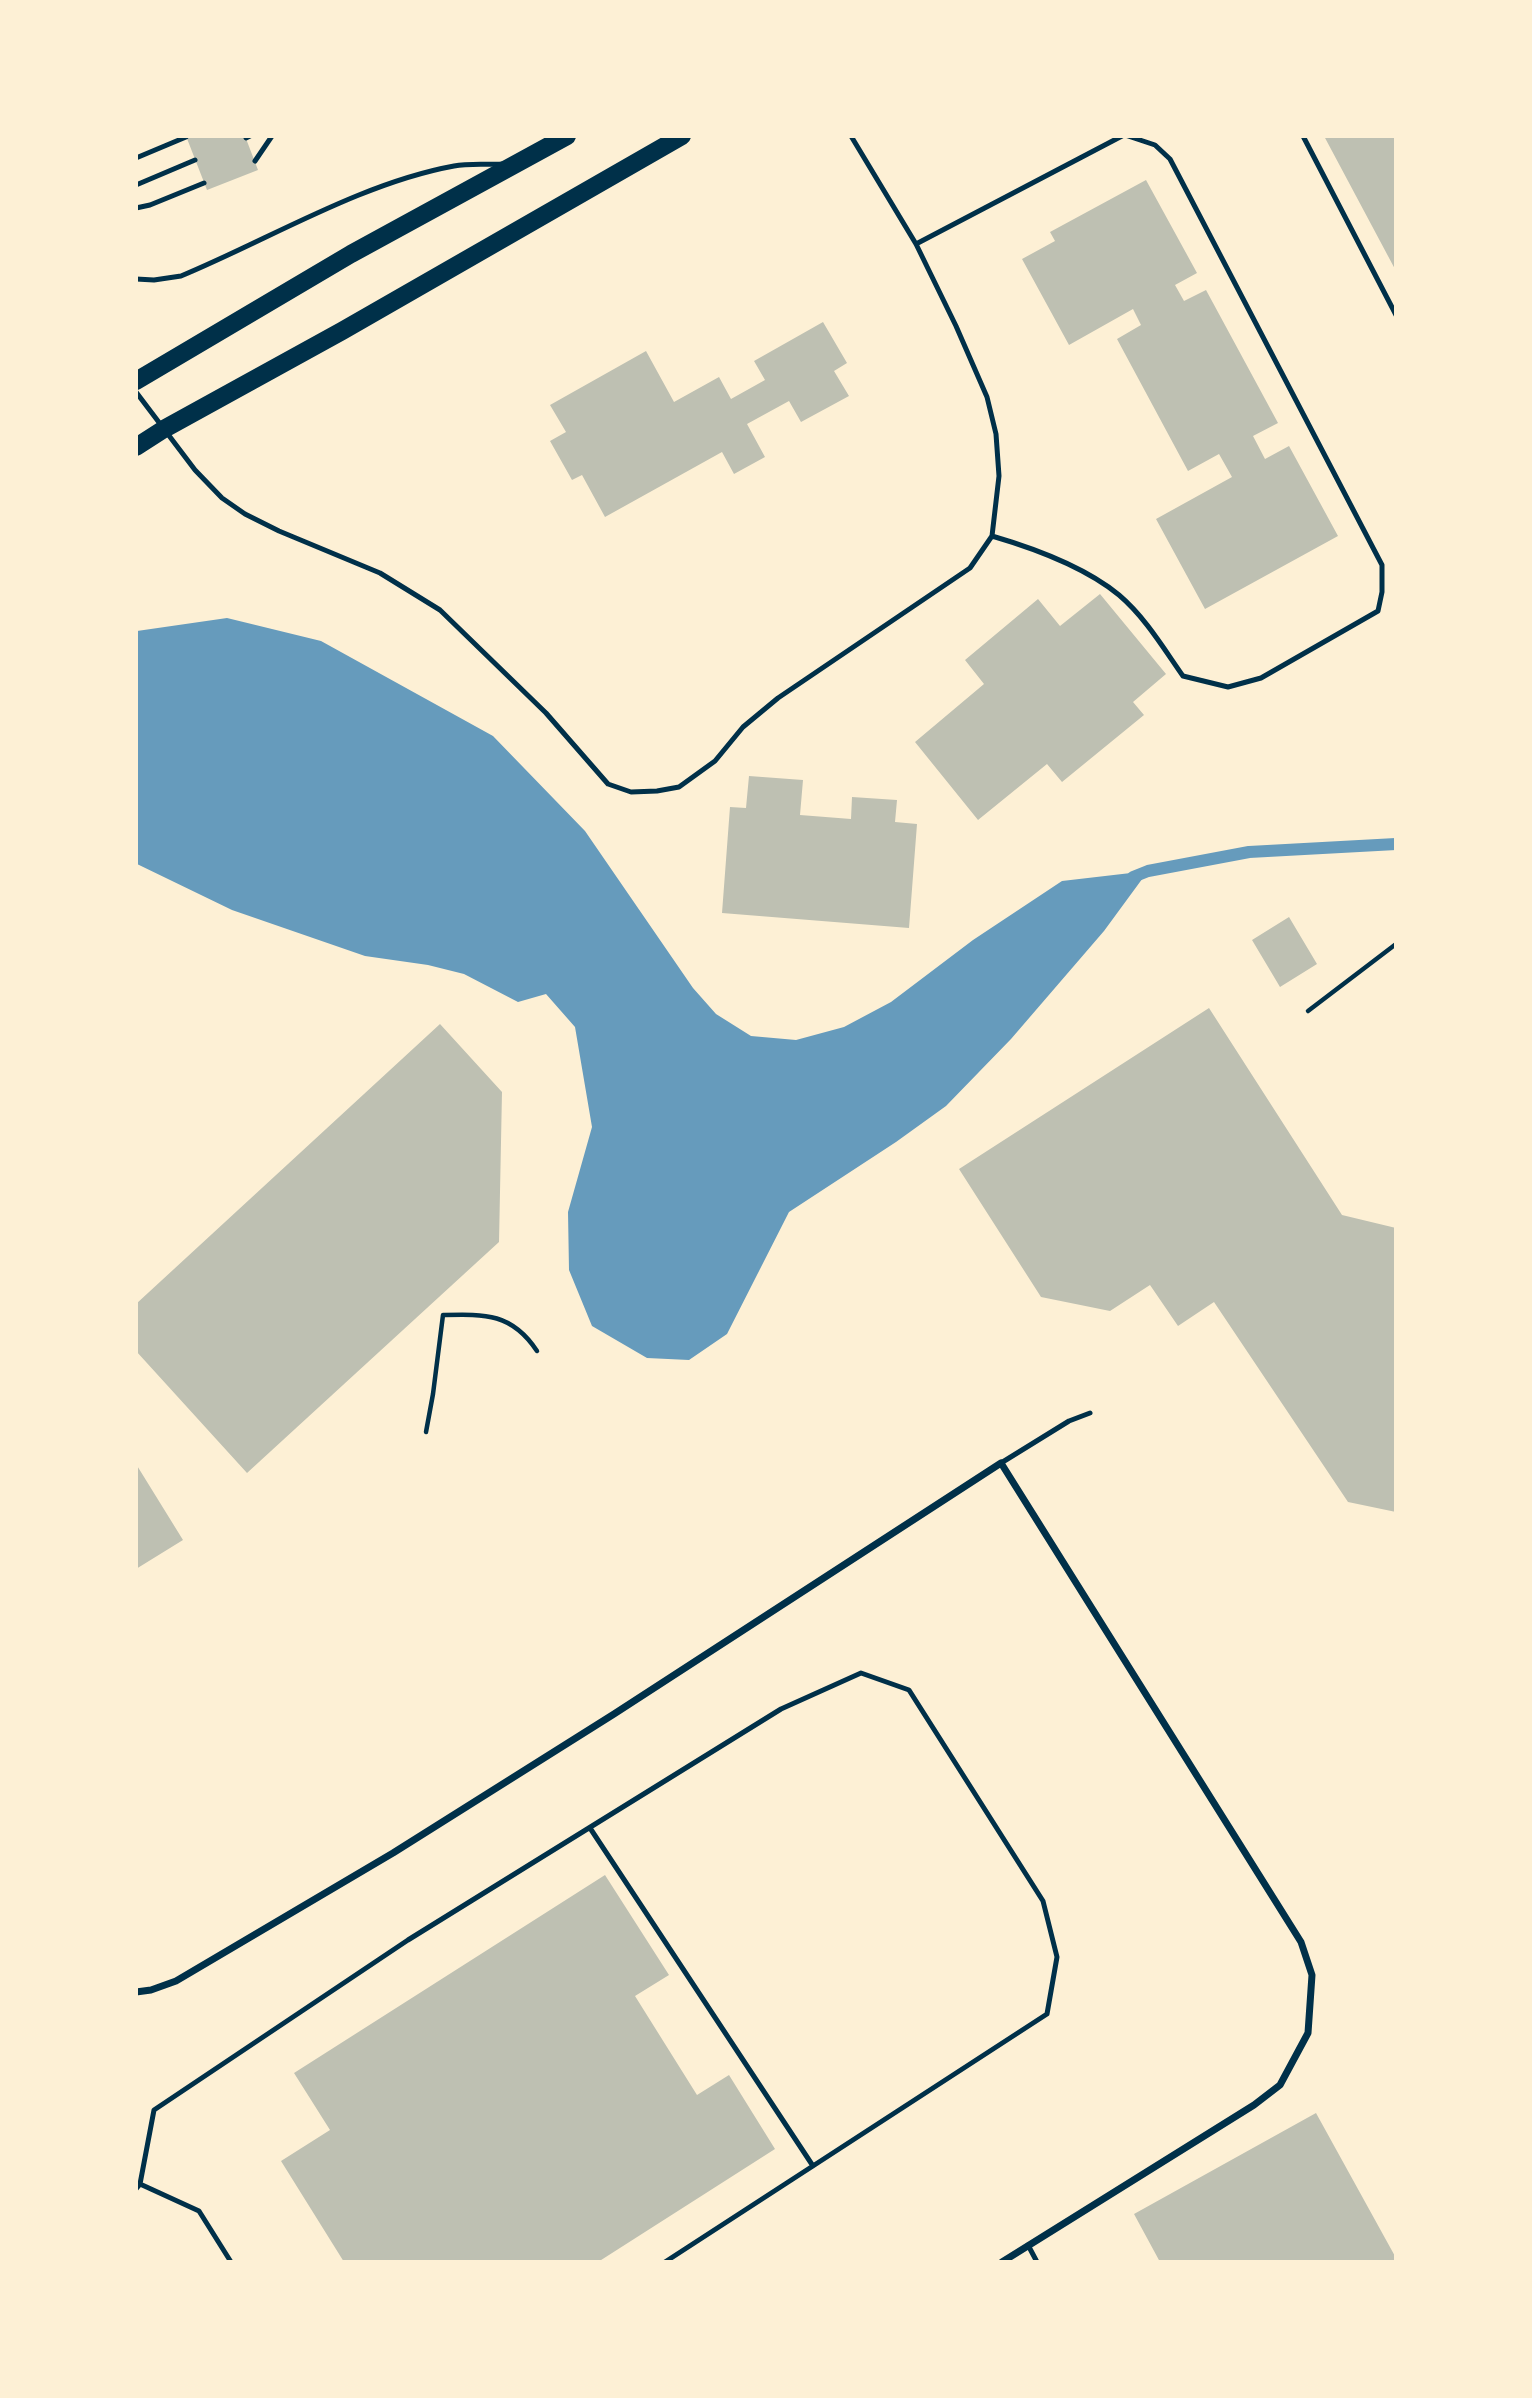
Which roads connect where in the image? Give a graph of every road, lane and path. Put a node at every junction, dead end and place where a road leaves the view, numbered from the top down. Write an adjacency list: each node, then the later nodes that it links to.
1 (272, 136): 11 (lane)
2 (567, 136): 12 (main road)
3 (682, 136): 21 (main road)
4 (851, 136): 16 (lane)
5 (1122, 136): 16 (lane)
6 (1128, 136): 23 (lane)
7 (1303, 136): 18 (lane)
8 (186, 137): 9 (lane)
9 (136, 158)
10 (195, 160): 14 (lane)
11 (255, 160)
12 (516, 164): 17 (lane); 19 (main road)
13 (204, 183): 15 (lane)
14 (136, 185)
15 (136, 208)
16 (916, 244): 23 (lane)
17 (136, 279)
18 (1395, 315)
19 (136, 381)
20 (136, 392): 21 (lane)
21 (164, 429): 22 (main road); 23 (lane)
22 (136, 447)
23 (992, 536)
24 (1395, 944): 25 (path)
25 (1308, 1011)
26 (537, 1352): 28 (path)
27 (1090, 1413): 29 (lane)
28 (426, 1432)
29 (1001, 1463): 31 (street); 34 (street)
30 (590, 1828): 32 (lane); 32 (lane); 33 (lane)
31 (136, 1992)
32 (813, 2166): 36 (lane)
33 (138, 2187): 35 (lane)
34 (1028, 2245): 37 (street); 38 (lane)
35 (231, 2262)
36 (665, 2262)
37 (1002, 2262)
38 (1037, 2262)

